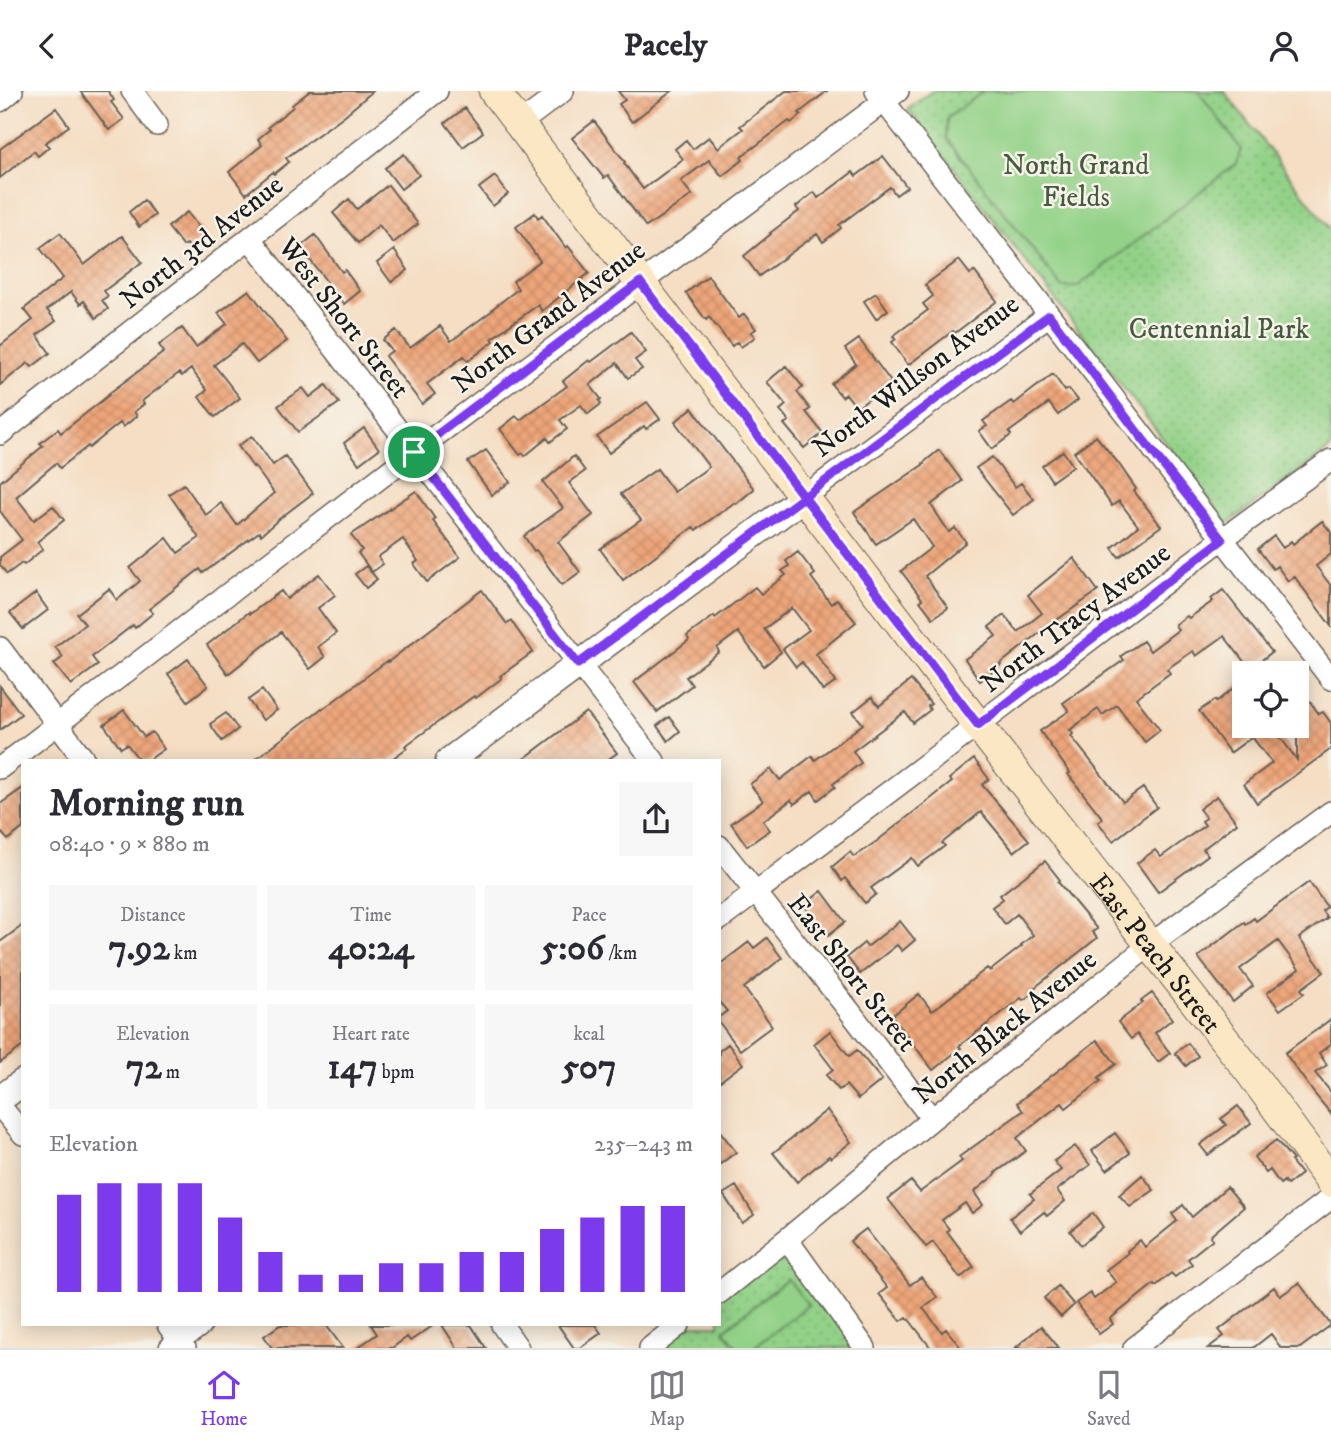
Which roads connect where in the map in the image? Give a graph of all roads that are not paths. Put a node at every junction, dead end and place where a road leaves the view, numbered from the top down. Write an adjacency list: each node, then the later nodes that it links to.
1 (12, 91): 7 (street)
2 (132, 91): 9 (street)
3 (437, 91): 10 (street, North 3rd Avenue)
4 (494, 91): 8 (main road, East Peach Street)
5 (563, 91): 8 (street)
6 (886, 94): 11 (street, North Grand Avenue); 12 (street)
7 (0, 101)
8 (519, 124): 11 (main road, East Peach Street)
9 (157, 125)
10 (250, 239): 13 (street, North 3rd Avenue); 14 (street, West Short Street)
11 (640, 282): 14 (street, North Grand Avenue); 16 (main road, East Peach Street)
12 (1049, 315): 16 (street, North Willson Avenue); 17 (street)
13 (0, 435)
14 (414, 452): 19 (street, West Short Street); 21 (street, North Grand Avenue)
15 (1331, 460): 17 (street, North Tracy Avenue)
16 (804, 497): 19 (street, North Willson Avenue); 22 (main road, East Peach Street)
17 (1222, 540): 20 (street); 22 (street, North Tracy Avenue)
18 (0, 648): 21 (street)
19 (578, 664): 24 (street, North Willson Avenue); 25 (street, West Short Street)
20 (1331, 679)
21 (58, 724): 23 (street); 26 (street, North Grand Avenue)
22 (978, 725): 29 (street, North Tracy Avenue); 31 (main road, East Peach Street)
23 (84, 759)
24 (452, 759)
25 (652, 759)
26 (0, 768)
27 (1331, 812): 31 (street, North Black Avenue)
28 (721, 849): 29 (street)
29 (755, 892): 30 (street, North Tracy Avenue); 35 (street, East Short Street)
30 (721, 918)
31 (1151, 944): 35 (street, North Black Avenue); 37 (main road, East Peach Street)
32 (21, 1083): 33 (street)
33 (0, 1099)
34 (0, 1107): 36 (street)
35 (932, 1119): 39 (street, North Black Avenue)
36 (21, 1132)
37 (1331, 1181)
38 (1331, 1198): 48 (street)
39 (788, 1239): 40 (street, North Black Avenue); 47 (street)
40 (721, 1291)
41 (199, 1326): 44 (street)
42 (503, 1326): 45 (street)
43 (678, 1326): 46 (street)
44 (176, 1340)
45 (518, 1348)
46 (650, 1348)
47 (865, 1348)
48 (1134, 1348)

